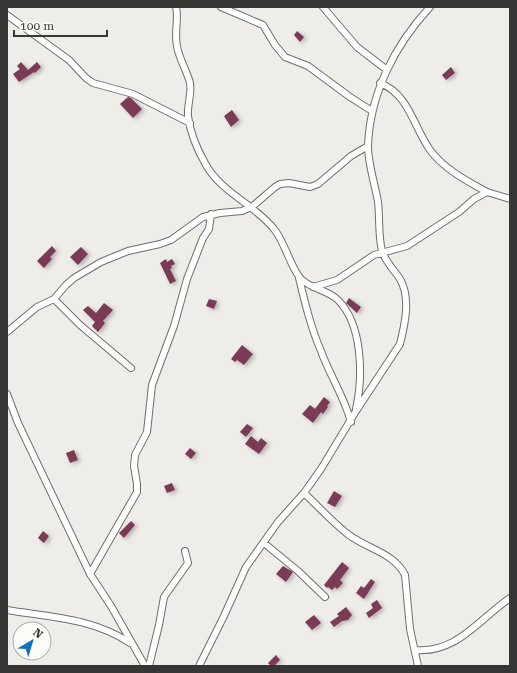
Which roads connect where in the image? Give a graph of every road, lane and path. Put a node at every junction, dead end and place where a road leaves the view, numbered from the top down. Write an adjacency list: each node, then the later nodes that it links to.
1 (176, 7): 9 (street)
2 (221, 7): 8 (street)
3 (323, 7): 6 (street)
4 (430, 7): 6 (street)
5 (7, 16): 9 (street)
6 (386, 70): 7 (street)
7 (380, 82): 8 (street); 11 (street)
8 (372, 111): 10 (street)
9 (190, 123): 13 (street)
10 (368, 146): 13 (street); 15 (street)
11 (487, 192): 12 (street); 15 (street)
12 (510, 199)
13 (249, 208): 14 (street); 16 (street)
14 (211, 214): 18 (street); 27 (street)
15 (382, 252): 17 (street); 22 (street)
16 (299, 278): 17 (street); 23 (street)
17 (313, 287): 22 (street)
18 (54, 299): 19 (street); 20 (street)
19 (7, 332)
20 (131, 368)
21 (7, 394): 27 (street)
22 (356, 411): 23 (street)
23 (351, 422): 24 (street)
24 (304, 493): 25 (street); 32 (street)
25 (264, 543): 28 (street); 35 (street)
26 (185, 551): 34 (street)
27 (90, 574): 31 (street)
28 (325, 597)
29 (510, 598): 32 (street)
30 (7, 610): 31 (street)
31 (131, 644): 33 (street)
32 (416, 650): 36 (street)
33 (145, 666)
34 (149, 666)
35 (199, 666)
36 (418, 666)

